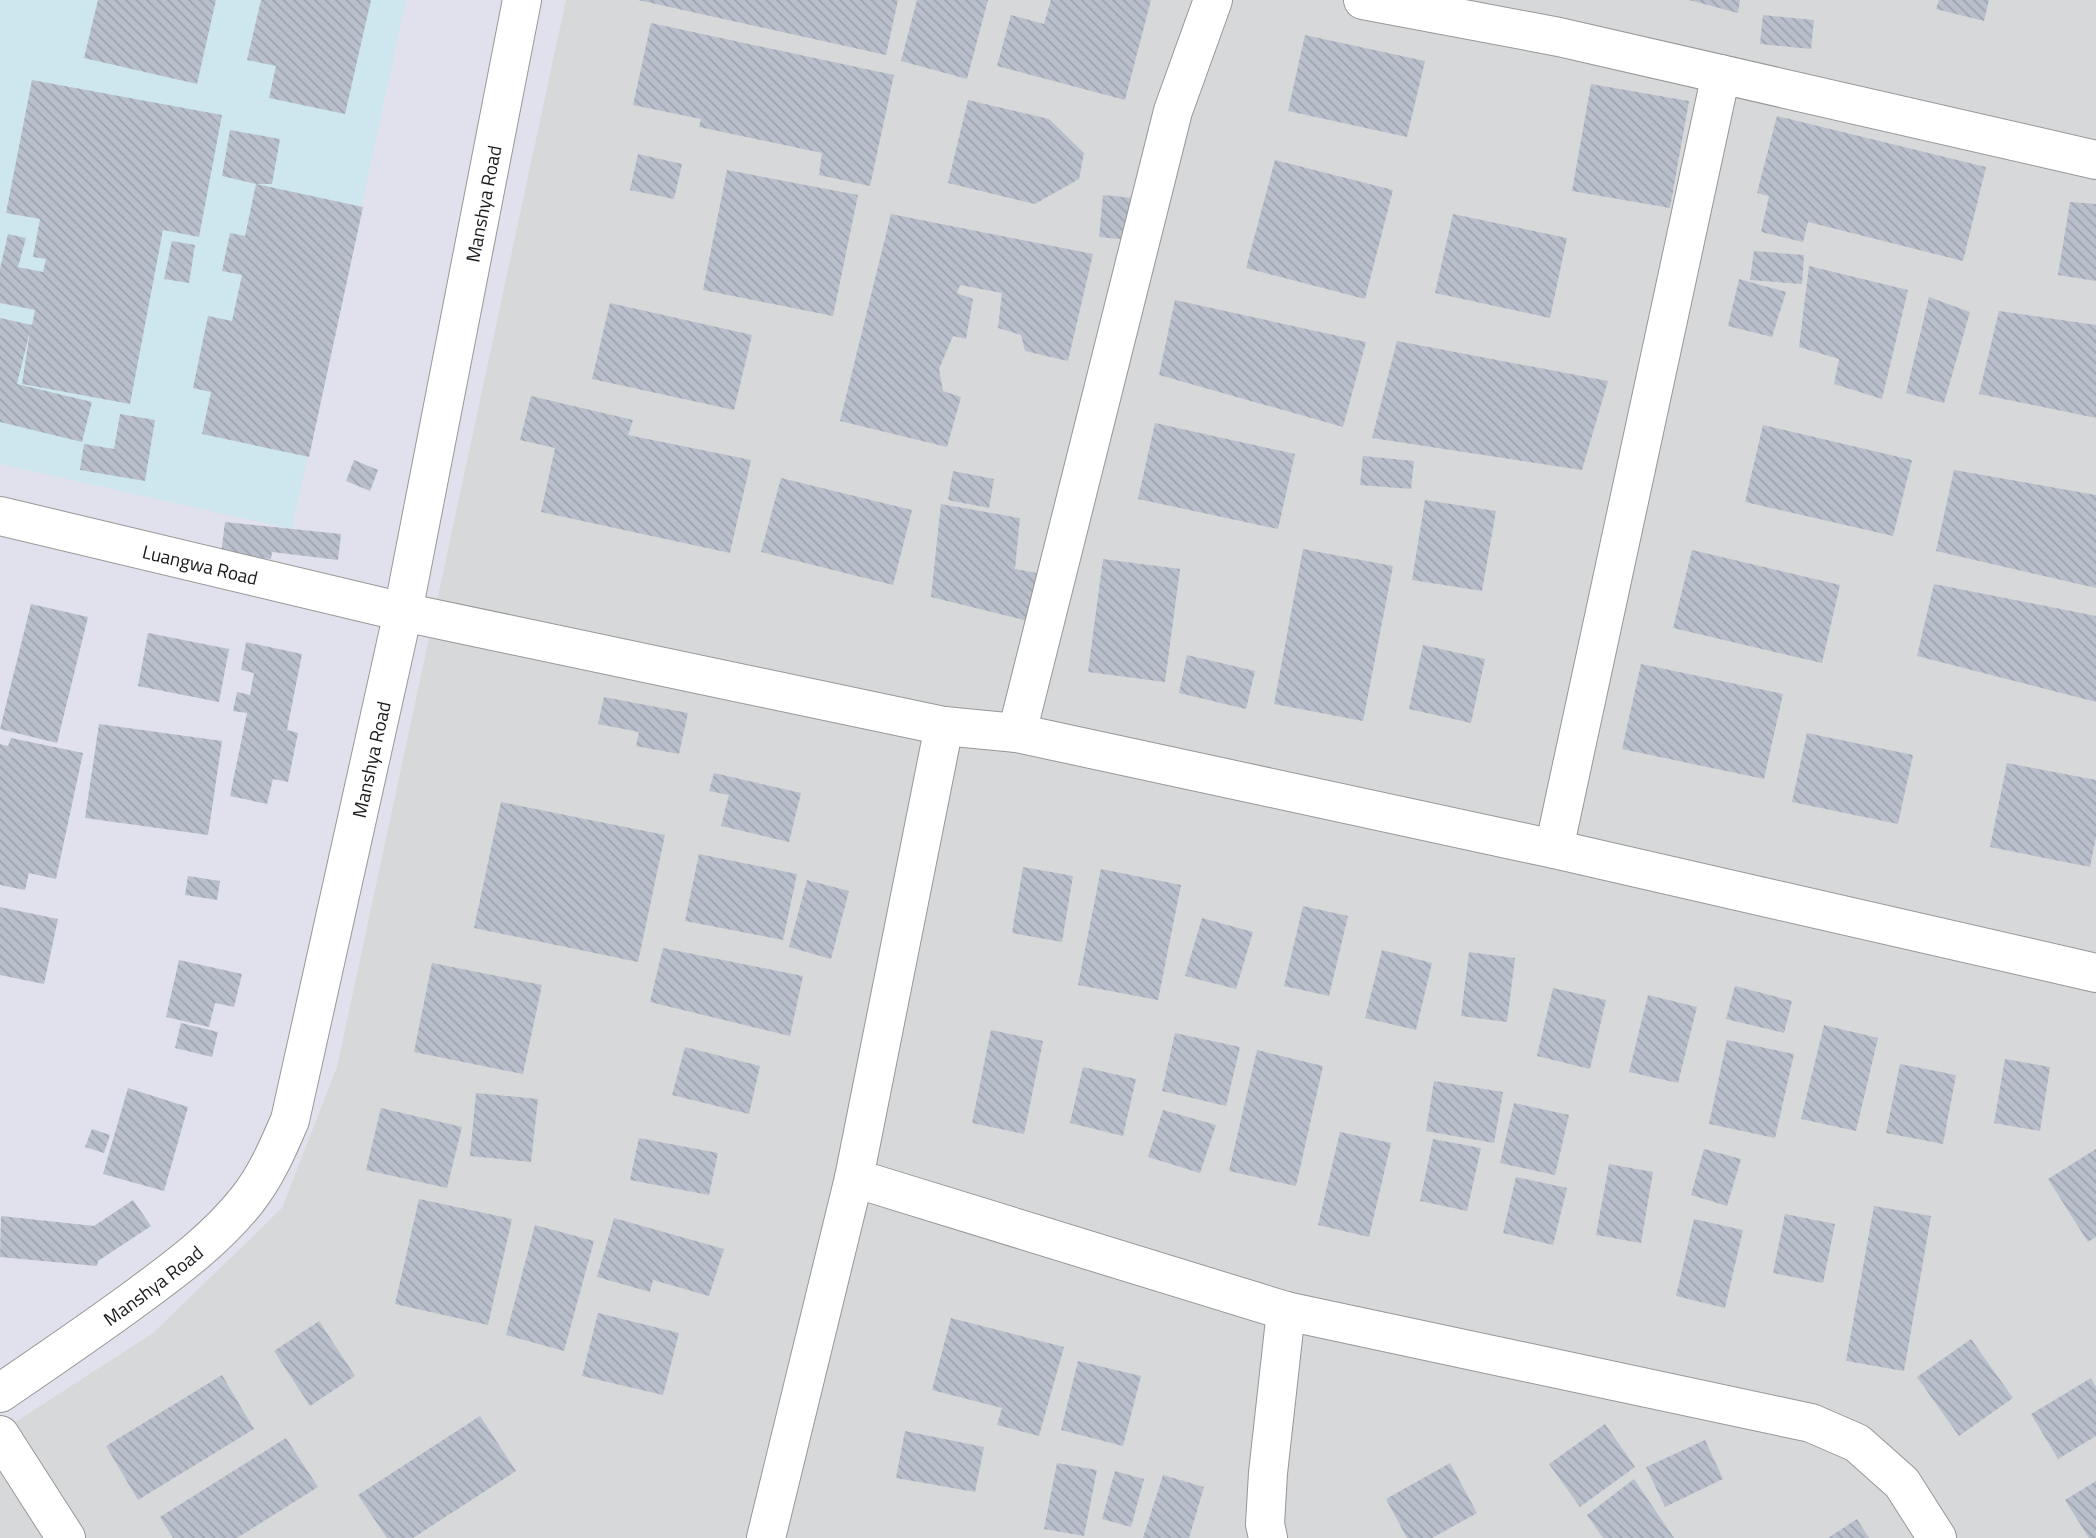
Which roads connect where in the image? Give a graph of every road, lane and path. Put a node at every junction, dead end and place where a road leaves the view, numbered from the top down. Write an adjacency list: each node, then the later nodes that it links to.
1 (522, 0): 7 (street, Manshya Road)
2 (1213, 0): 9 (street)
3 (1363, 0): 4 (street)
4 (1721, 74): 5 (street); 10 (street)
5 (2096, 160)
6 (0, 516): 7 (street, Luangwa Road)
7 (403, 612): 8 (street, Luangwa Road); 14 (street, Manshya Road)
8 (944, 726): 9 (street, Luangwa Road); 12 (street)
9 (1017, 733): 10 (street, Luangwa Road)
10 (1554, 849): 11 (street, Luangwa Road)
11 (2096, 971)
12 (854, 1178): 13 (street); 17 (street)
13 (1286, 1311): 18 (street); 19 (street)
14 (0, 1393)
15 (0, 1435): 16 (street)
16 (66, 1538)
17 (766, 1538)
18 (1268, 1538)
19 (1937, 1538)

